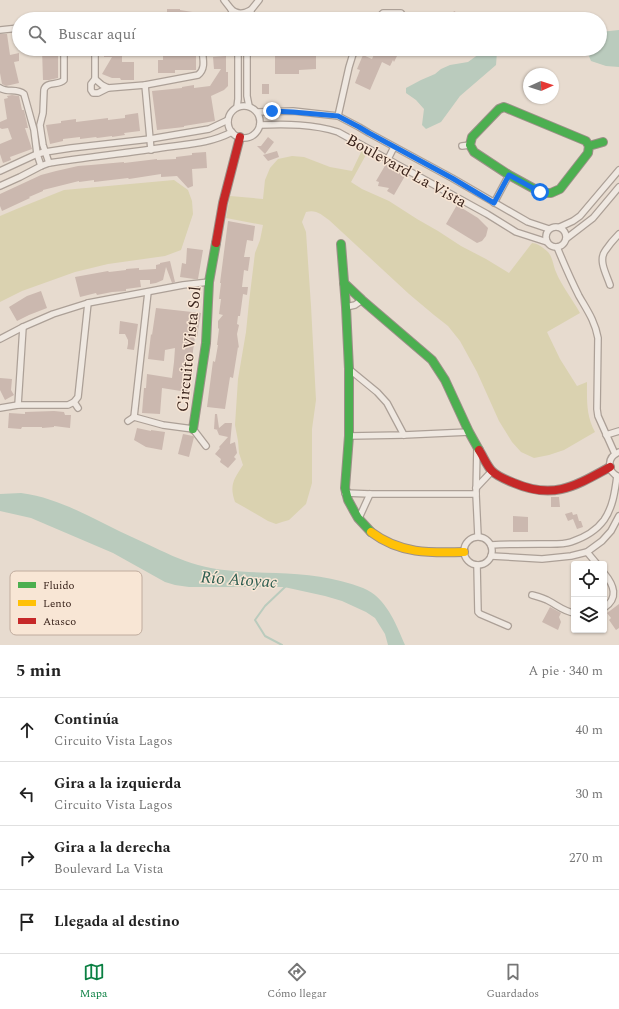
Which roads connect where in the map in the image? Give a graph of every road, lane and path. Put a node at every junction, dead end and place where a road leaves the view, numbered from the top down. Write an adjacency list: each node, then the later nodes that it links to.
1 (224, 0): 3 (street)
2 (259, 0): 4 (street)
3 (231, 9): 5 (street); 6 (street)
4 (251, 10): 7 (street)
5 (232, 12)
6 (235, 12)
7 (248, 12)
8 (12, 29): 9 (street)
9 (0, 30)
10 (64, 56): 26 (street)
11 (95, 56): 16 (street)
12 (202, 56): 17 (street)
13 (238, 56): 21 (street)
14 (247, 56): 20 (street)
15 (352, 56): 23 (street)
16 (95, 79): 19 (street); 19 (street)
17 (145, 85): 19 (street); 29 (street)
18 (0, 88): 26 (street)
19 (108, 88)
20 (249, 106): 21 (street); 22 (street)
21 (237, 108): 24 (street)
22 (258, 112): 23 (street, Boulevard La Vista); 25 (street)
23 (338, 116): 32 (street, Boulevard La Vista)
24 (228, 120): 27 (street); 29 (street)
25 (260, 125): 28 (street); 36 (street, Boulevard La Vista)
26 (37, 130): 34 (street); 35 (street)
27 (232, 132): 28 (street); 33 (street)
28 (240, 137): 52 (street, Circuito Vista Sol)
29 (150, 139): 33 (street); 34 (street)
30 (603, 142): 31 (street)
31 (589, 146): 41 (street); 41 (street)
32 (394, 147): 36 (street); 44 (street, Boulevard La Vista)
33 (151, 150): 37 (street)
34 (45, 152): 35 (street); 37 (street)
35 (37, 154): 38 (street); 40 (street)
36 (388, 159): 49 (street, Boulevard La Vista)
37 (49, 163): 38 (street)
38 (41, 166): 42 (street)
39 (619, 170): 45 (street)
40 (0, 171)
41 (509, 175): 44 (street)
42 (0, 186)
43 (619, 187): 48 (street)
44 (494, 203): 46 (street, Boulevard La Vista)
45 (560, 227): 46 (street); 48 (street)
46 (549, 229): 49 (street)
47 (619, 234): 54 (street)
48 (566, 238): 51 (street)
49 (547, 242): 51 (street)
50 (341, 244): 53 (street)
51 (557, 247): 72 (street)
52 (209, 282): 55 (street); 68 (street, Circuito Vista Sol)
53 (344, 282): 56 (street); 58 (street)
54 (610, 285)
55 (148, 292): 57 (street); 66 (street)
56 (362, 300): 58 (street); 70 (street)
57 (88, 303): 59 (street); 62 (street)
58 (346, 307): 61 (street)
59 (23, 327): 60 (street); 63 (street)
60 (0, 339)
61 (349, 369): 71 (street); 73 (street)
62 (74, 402): 63 (street); 65 (street)
63 (18, 405): 64 (street)
64 (0, 408)
65 (78, 408)
66 (134, 417): 67 (street); 68 (street, Circuito Vista Sol)
67 (128, 420)
68 (194, 429): 74 (street)
69 (619, 431): 72 (street)
70 (468, 432): 71 (street); 75 (street)
71 (404, 435): 73 (street)
72 (606, 435): 76 (street)
73 (350, 436): 81 (street)
74 (206, 446)
75 (477, 447): 78 (street); 80 (street)
76 (617, 453): 77 (street)
77 (610, 467): 78 (street); 79 (street)
78 (492, 471): 80 (street)
79 (618, 476): 87 (street)
80 (476, 488): 83 (street)
81 (345, 493): 82 (street); 85 (street)
82 (370, 494): 83 (street); 85 (street)
83 (476, 494): 86 (street)
84 (619, 516): 89 (street)
85 (359, 518): 88 (street)
86 (478, 536): 87 (street); 88 (street)
87 (491, 545): 90 (street)
88 (464, 552): 92 (street)
89 (587, 552): 90 (street); 91 (street)
90 (491, 556): 92 (street)
91 (594, 561)
92 (477, 565): 97 (street)
93 (607, 576): 95 (street)
94 (532, 595): 96 (street)
95 (607, 605)
96 (571, 612)
97 (508, 626)

